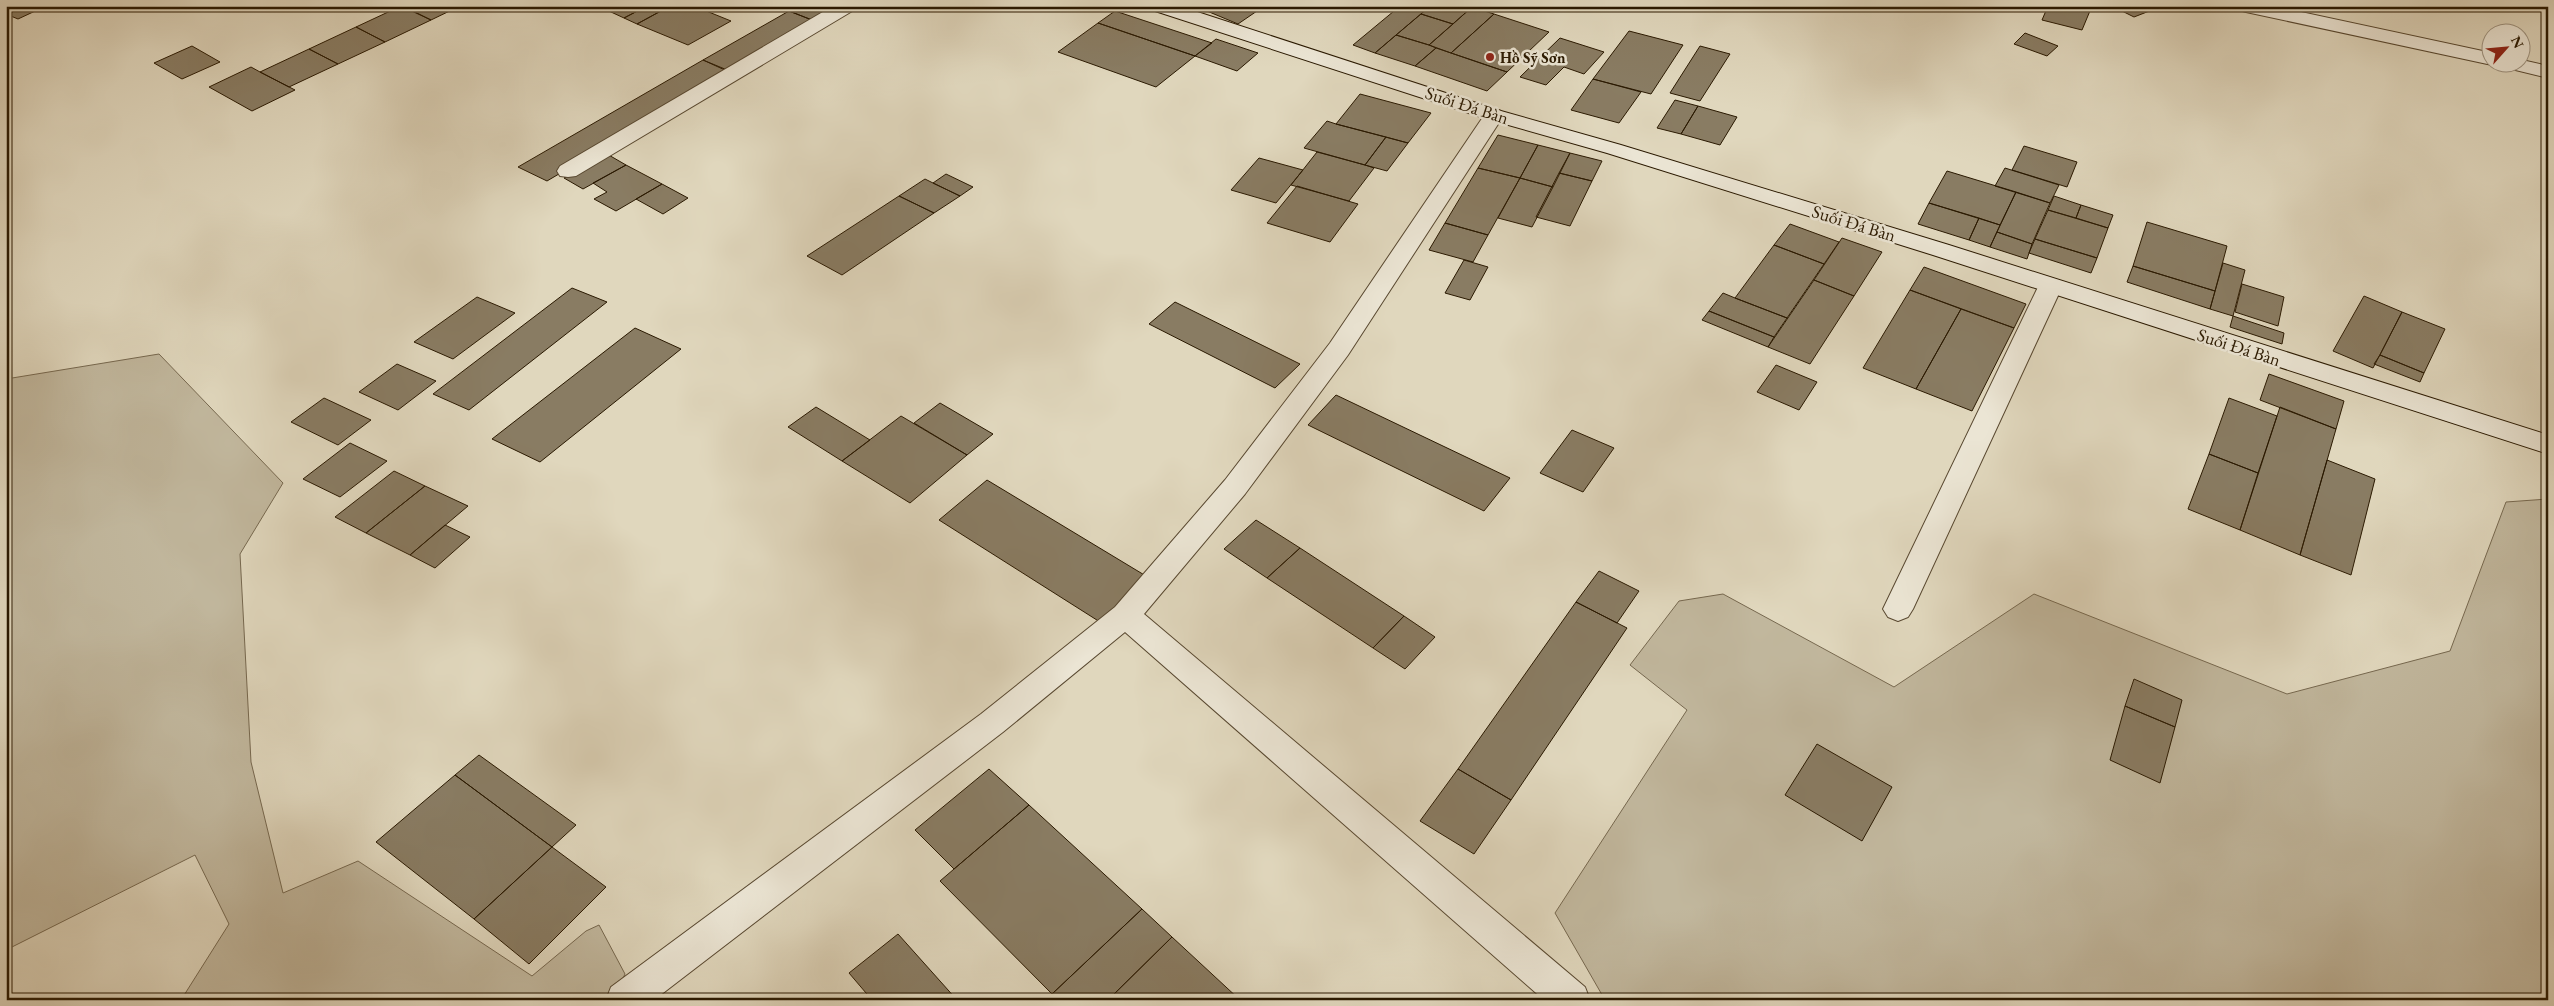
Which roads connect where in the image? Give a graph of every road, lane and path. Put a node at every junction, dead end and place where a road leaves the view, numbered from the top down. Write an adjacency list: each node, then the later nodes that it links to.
1 (847, 6): 8 (street)
2 (1158, 6): 7 (street, Suối Đá Bàn)
3 (2246, 6): 4 (street)
4 (2482, 58)
5 (2532, 68): 6 (street)
6 (2548, 72)
7 (1494, 114): 9 (street, Suối Đá Bàn); 12 (street)
8 (568, 171)
9 (2050, 287): 10 (street, Suối Đá Bàn); 11 (street)
10 (2548, 445)
11 (1898, 609)
12 (1125, 614): 13 (street); 14 (street)
13 (1556, 994)
14 (624, 1000)

